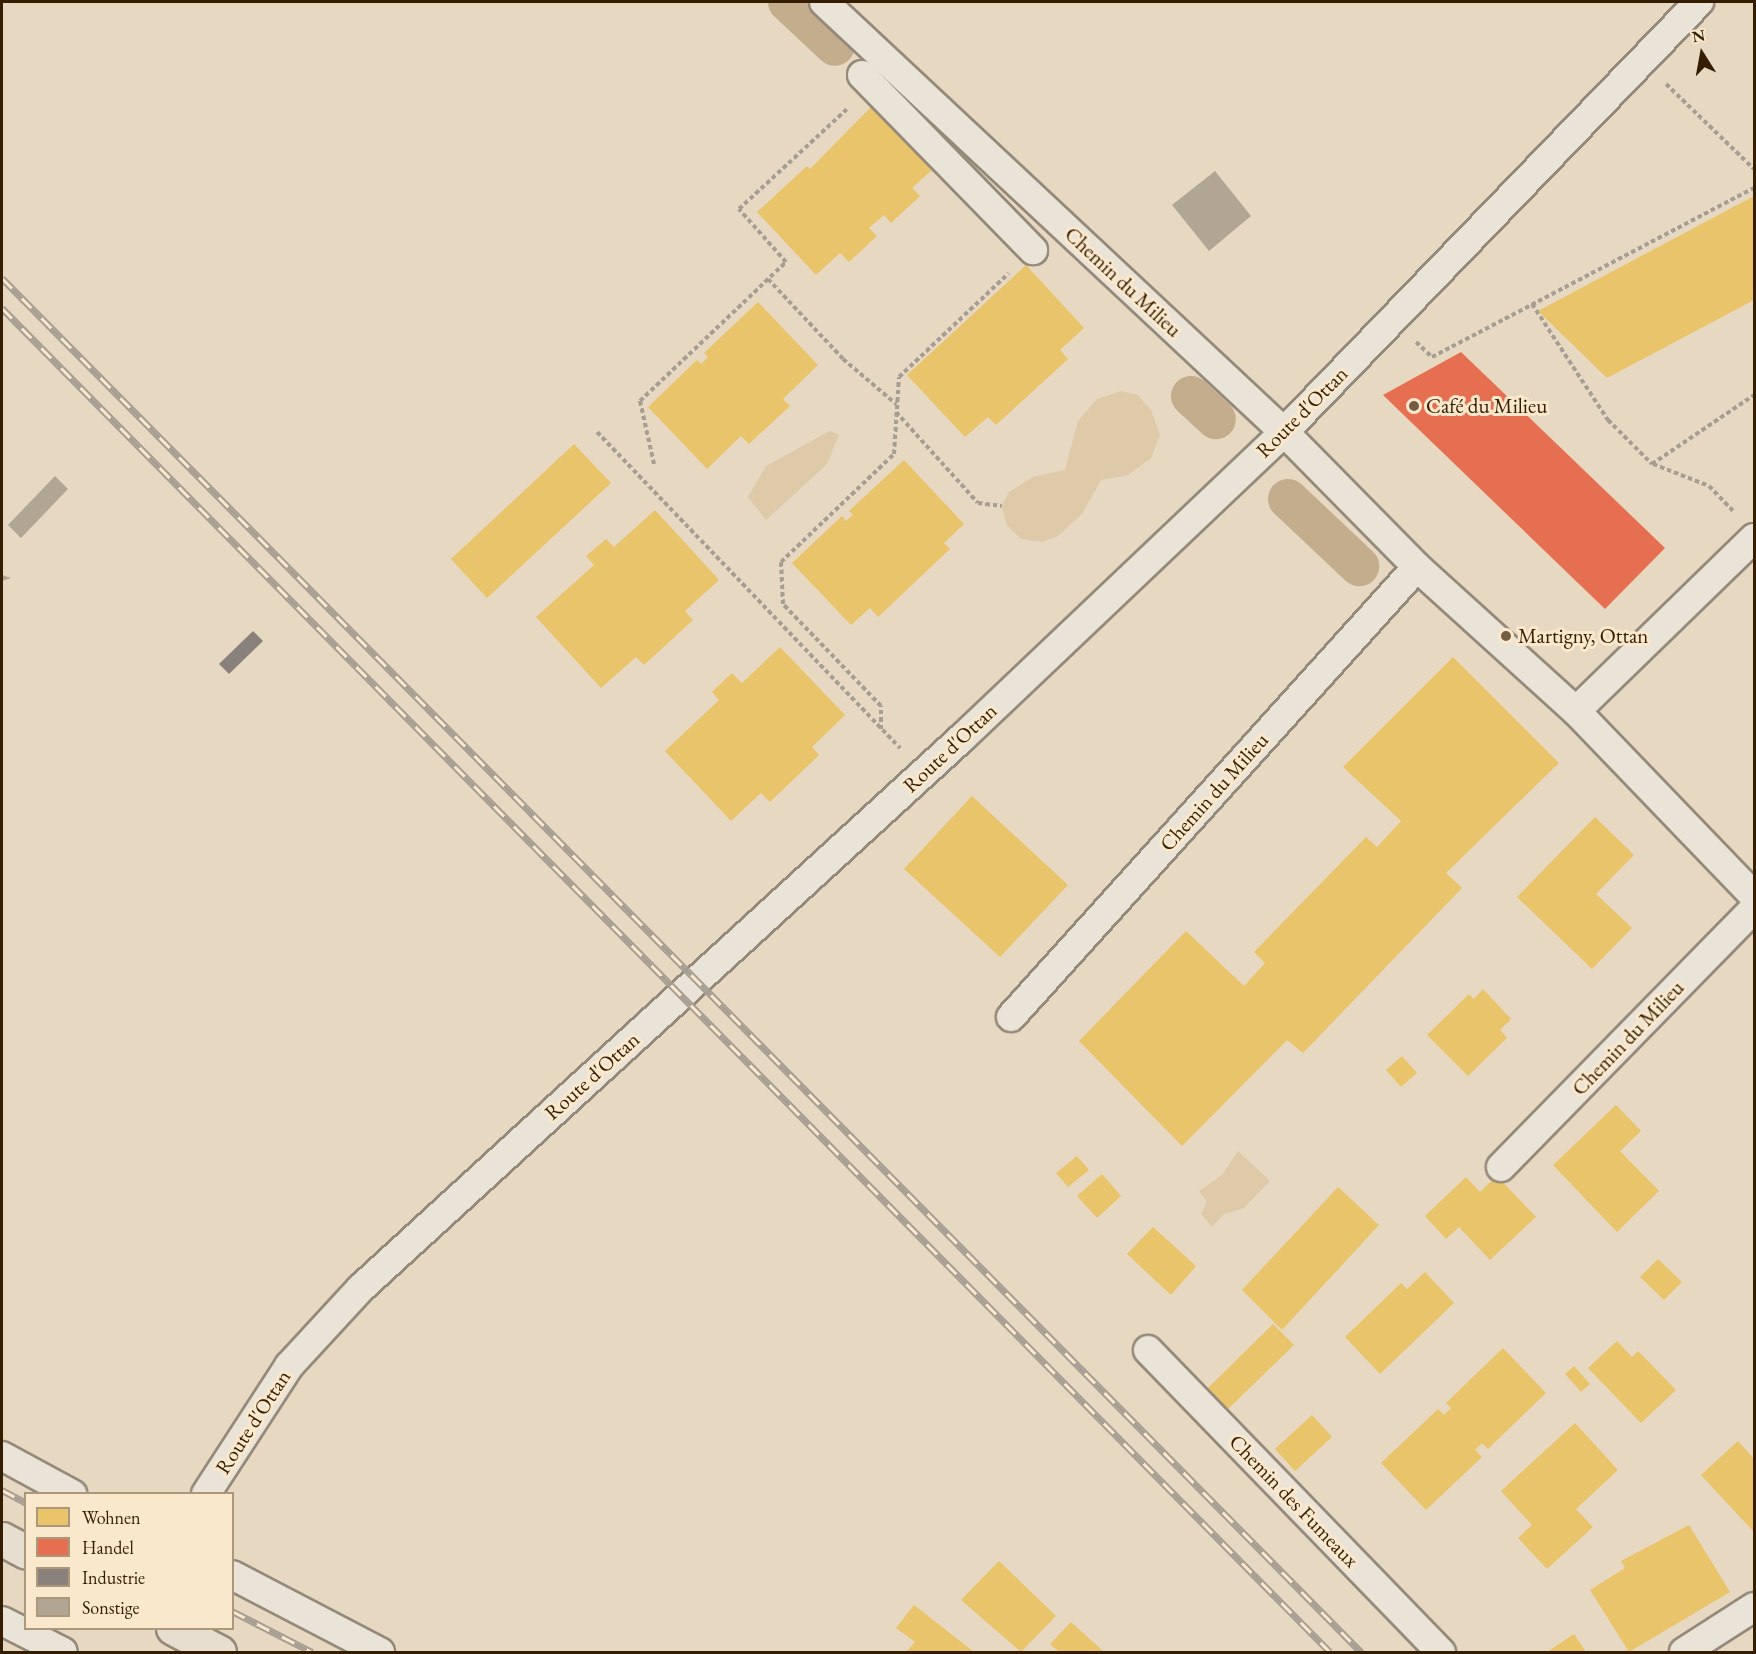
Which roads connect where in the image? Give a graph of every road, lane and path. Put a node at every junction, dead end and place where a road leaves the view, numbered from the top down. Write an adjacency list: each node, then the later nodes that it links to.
1 (824, 2): 15 (street, Chemin du Milieu)
2 (1699, 2): 3 (street, Route d'Ottan)
3 (1640, 63): 5 (path); 15 (street, Route d'Ottan)
4 (862, 75): 7 (street); 8 (path)
5 (1755, 170)
6 (1755, 188): 9 (path)
7 (1033, 250): 12 (path)
8 (768, 279): 12 (path); 16 (path)
9 (1532, 304): 10 (path); 17 (path)
10 (1409, 336)
11 (1755, 395): 17 (path)
12 (896, 404): 13 (path)
13 (895, 411): 18 (path); 22 (path)
14 (597, 432): 22 (path)
15 (1284, 432): 20 (street, Chemin du Milieu); 23 (street, Route d'Ottan)
16 (654, 464)
17 (1652, 464): 19 (path)
18 (1002, 506)
19 (1747, 527): 21 (street)
20 (1417, 567): 21 (street, Chemin du Milieu); 26 (street, Chemin du Milieu)
21 (1575, 711): 24 (street, Chemin du Milieu)
22 (881, 729): 23 (path)
23 (924, 773): 31 (street, Route d'Ottan)
24 (1755, 896)
25 (1755, 909): 27 (street, Chemin du Milieu)
26 (1011, 1017)
27 (1501, 1167)
28 (1148, 1350): 41 (street, Chemin des Fumeaux)
29 (2, 1456): 30 (street)
30 (68, 1492)
31 (207, 1492)
32 (2, 1539): 33 (main road)
33 (24, 1551)
34 (234, 1576): 40 (street)
35 (1755, 1607): 42 (street)
36 (2, 1621): 38 (street)
37 (175, 1630): 39 (main road)
38 (63, 1653)
39 (219, 1653)
40 (380, 1653)
41 (1441, 1653)
42 (1684, 1653)

